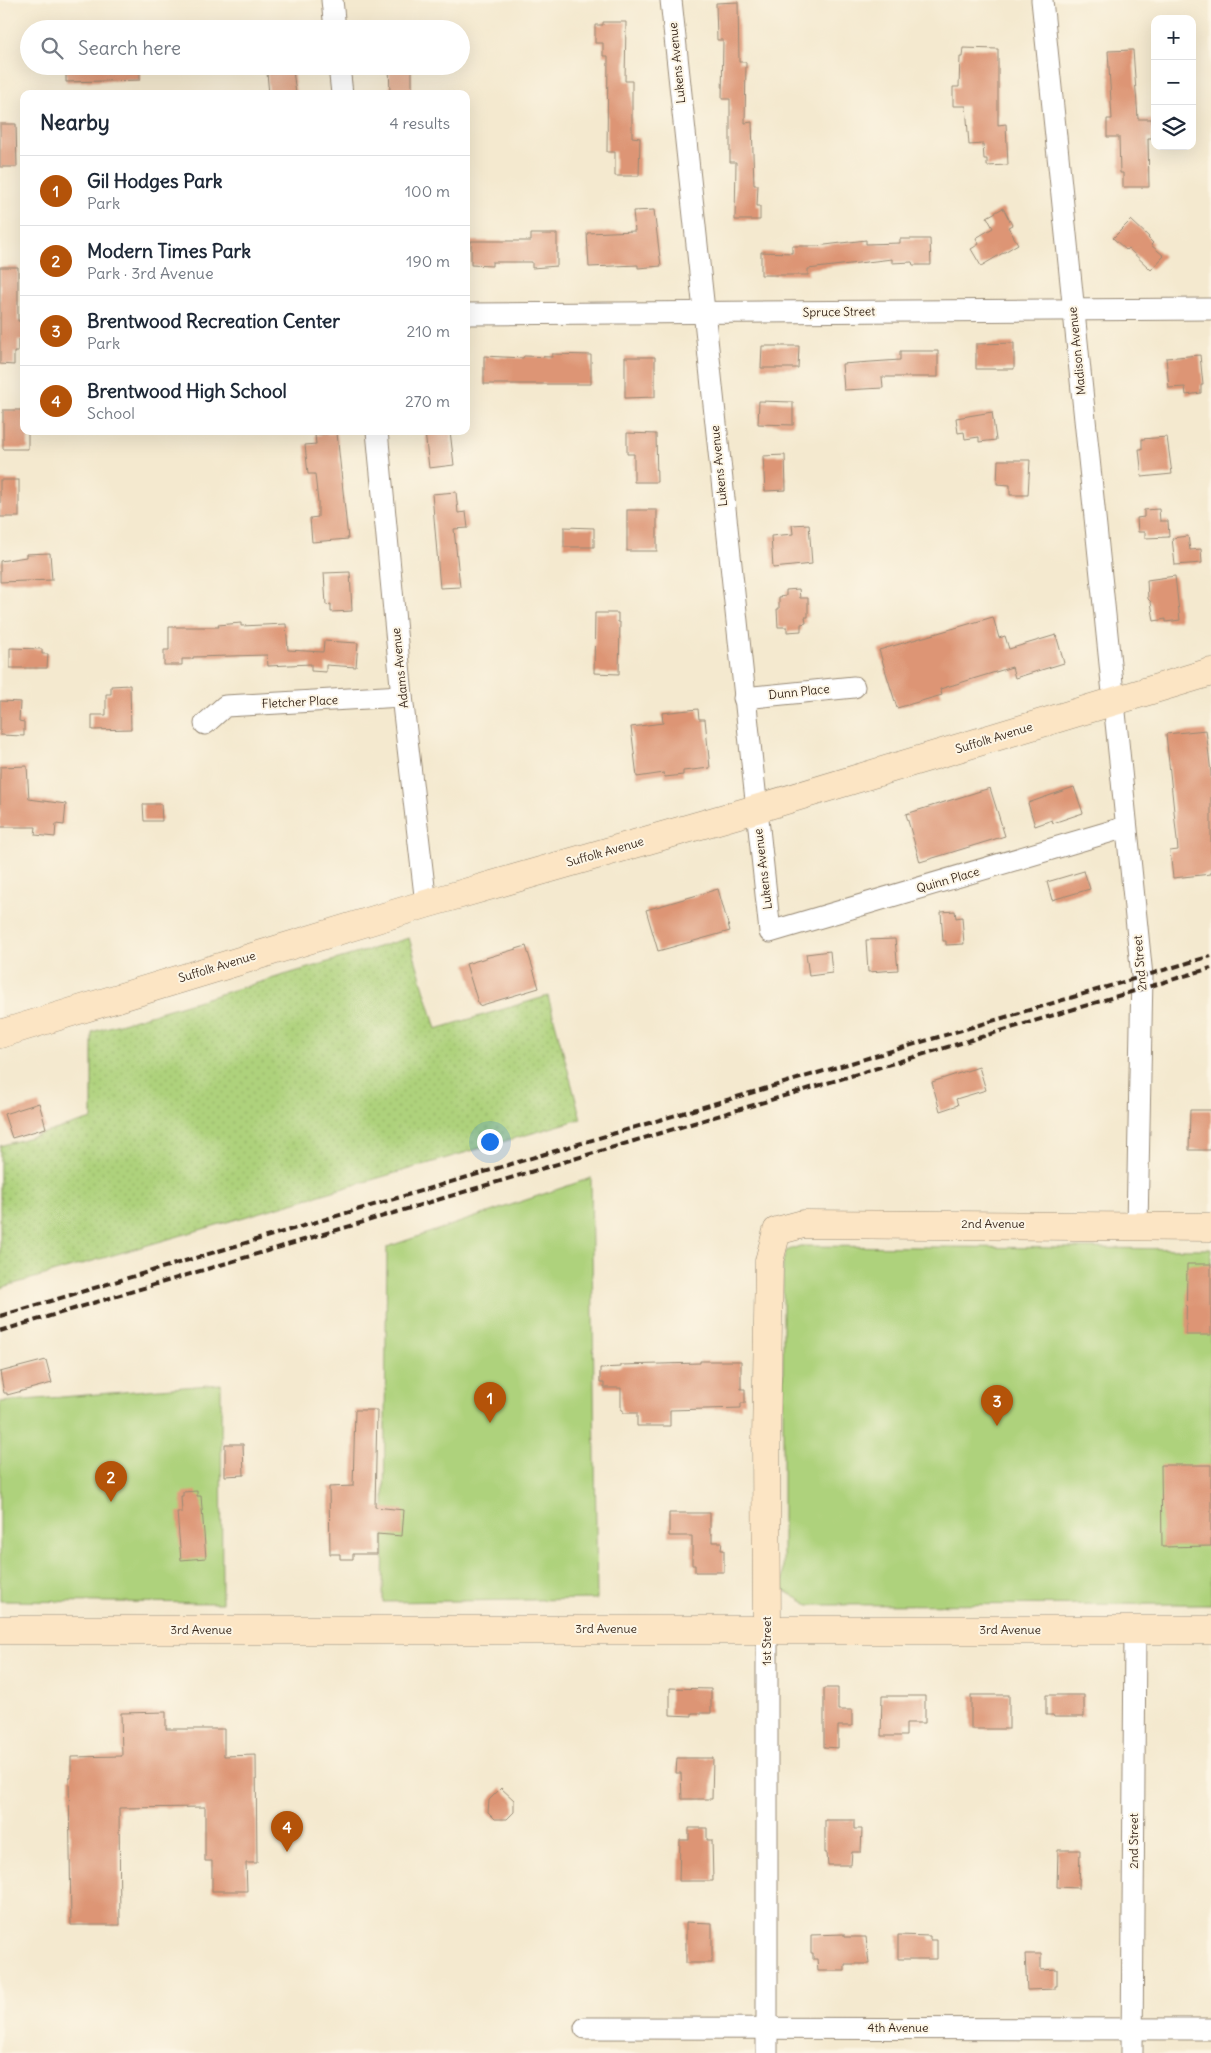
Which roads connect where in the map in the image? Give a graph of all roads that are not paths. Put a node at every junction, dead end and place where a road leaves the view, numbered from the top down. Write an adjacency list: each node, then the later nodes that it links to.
1 (332, 0): 4 (street)
2 (671, 0): 9 (street, Lukens Avenue)
3 (1042, 0): 8 (street, Madison Avenue)
4 (334, 20)
5 (340, 75): 6 (street)
6 (342, 90)
7 (1211, 309): 8 (street, Spruce Street)
8 (1073, 310): 9 (street, Spruce Street); 16 (street, Madison Avenue)
9 (703, 313): 10 (street, Spruce Street); 15 (street, Lukens Avenue)
10 (470, 314)
11 (377, 435): 14 (street, Adams Avenue)
12 (1211, 672): 16 (street, Suffolk Avenue)
13 (854, 687): 15 (street, Dunn Place)
14 (402, 696): 17 (street, Fletcher Place); 20 (street, Adams Avenue)
15 (744, 698): 18 (street, Lukens Avenue)
16 (1114, 702): 18 (street, Suffolk Avenue); 19 (street, 2nd Street)
17 (205, 724)
18 (756, 809): 20 (street, Suffolk Avenue); 21 (street, Lukens Avenue)
19 (1126, 827): 21 (street, Quinn Place); 23 (street, 2nd Street)
20 (426, 904): 22 (street, Suffolk Avenue)
21 (770, 932)
22 (0, 1034)
23 (1137, 1225): 24 (street, 2nd Avenue); 25 (street, 2nd Avenue)
24 (1211, 1227)
25 (777, 1231): 29 (street, 1st Street)
26 (0, 1630): 29 (street, 3rd Avenue)
27 (1135, 1630): 28 (street, 3rd Avenue); 29 (street, 3rd Avenue); 32 (street, 2nd Street)
28 (1211, 1630)
29 (767, 1631): 31 (street, 1st Street)
30 (585, 2028): 31 (street, 4th Avenue)
31 (768, 2028): 32 (street, 4th Avenue); 34 (street, 1st Street)
32 (1132, 2029): 33 (street, 4th Avenue); 35 (street, 2nd Street)
33 (1211, 2029)
34 (767, 2053)
35 (1132, 2053)

